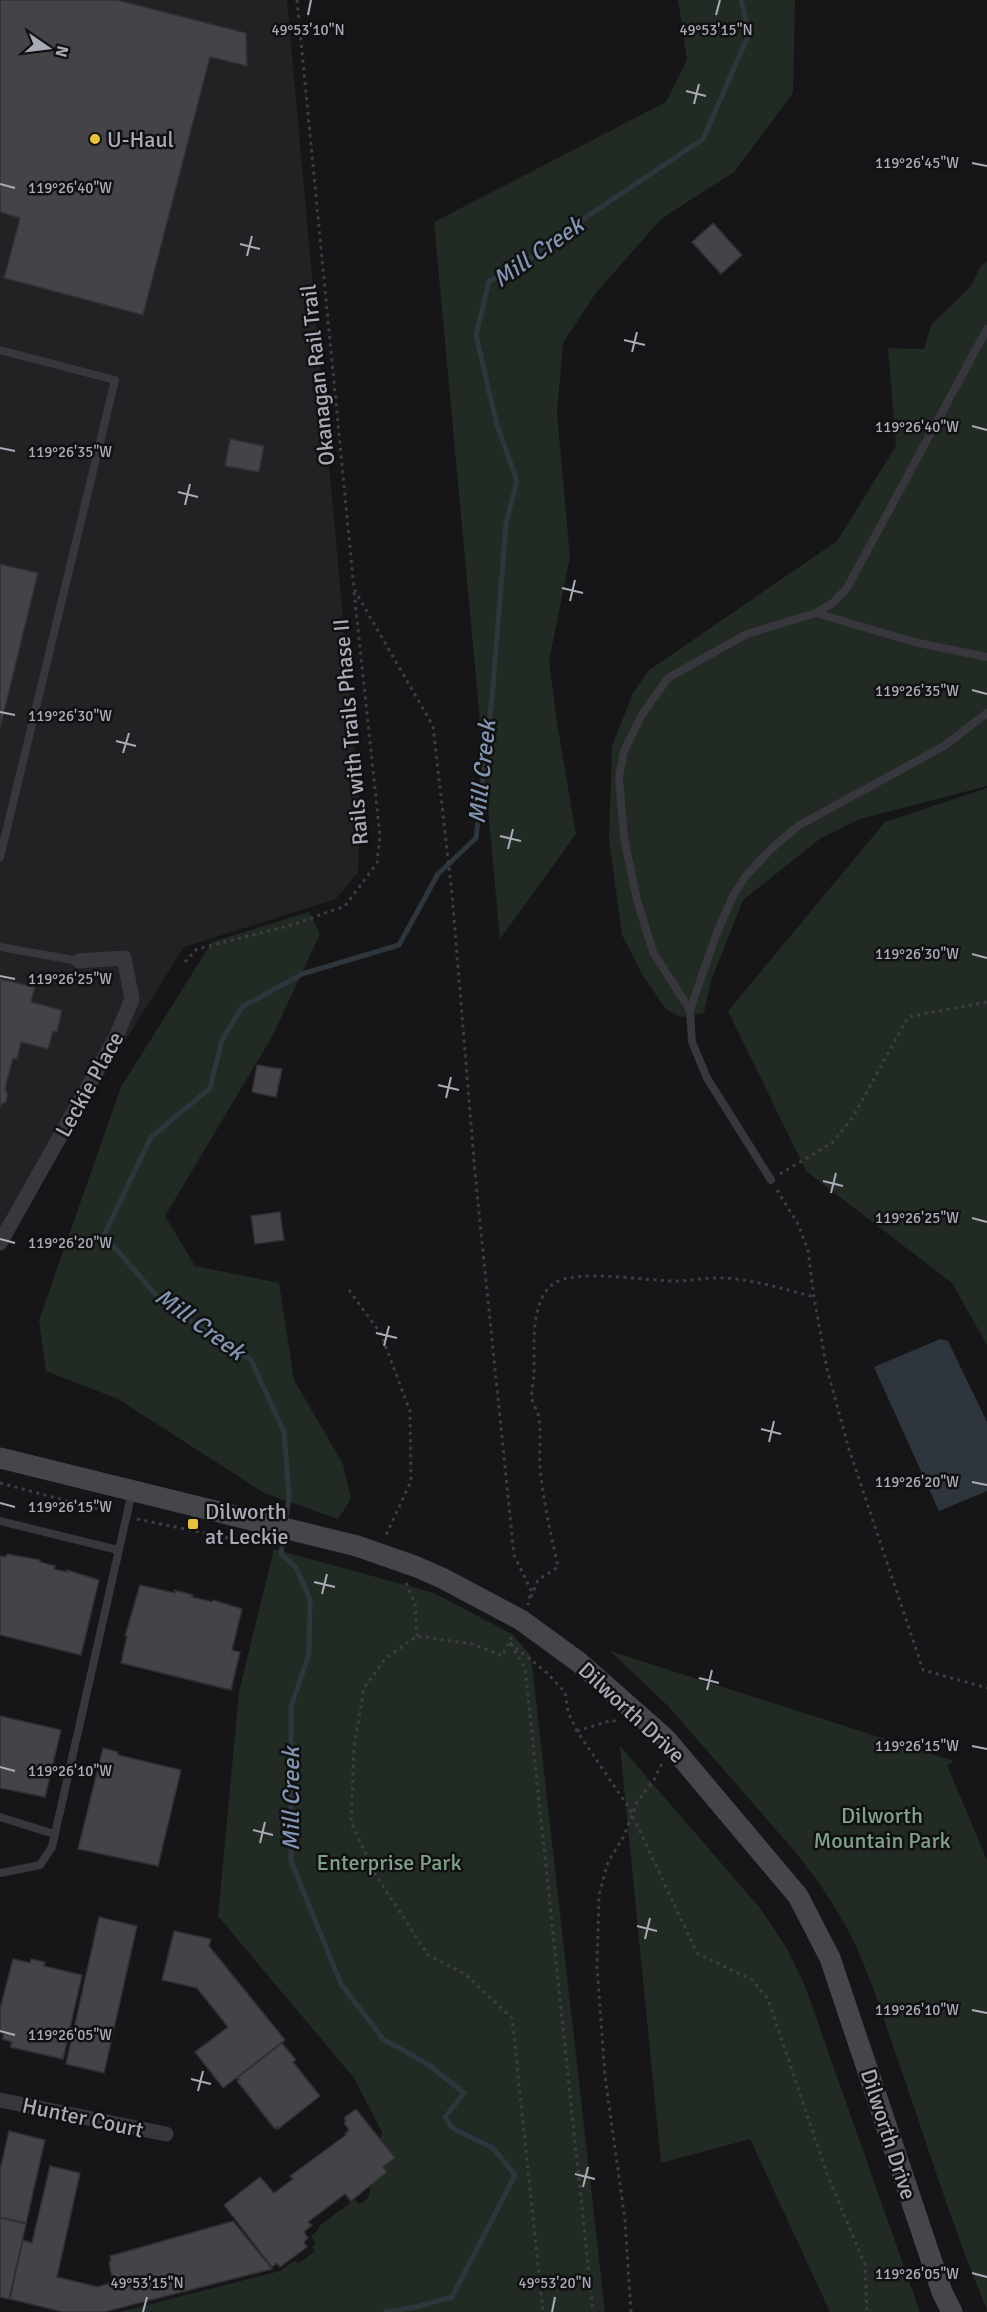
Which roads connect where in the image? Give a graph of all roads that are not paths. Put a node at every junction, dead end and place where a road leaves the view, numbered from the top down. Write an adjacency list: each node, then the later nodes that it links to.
1 (987, 329): 3 (lane)
2 (0, 350): 6 (lane)
3 (816, 613): 4 (lane); 9 (lane)
4 (987, 657)
5 (987, 713): 9 (lane)
6 (0, 857)
7 (0, 946): 8 (lane)
8 (80, 961): 11 (street, Leckie Place)
9 (690, 1010): 10 (lane)
10 (771, 1180)
11 (0, 1243)
12 (0, 1458): 13 (street, Dilworth Drive)
13 (132, 1491): 15 (lane); 21 (street, Dilworth Drive)
14 (0, 1521): 15 (lane)
15 (118, 1550): 17 (lane)
16 (0, 1817): 17 (lane)
17 (54, 1834): 18 (lane)
18 (0, 1872)
19 (0, 2100): 20 (street, Hunter Court)
20 (166, 2134)
21 (952, 2312)

